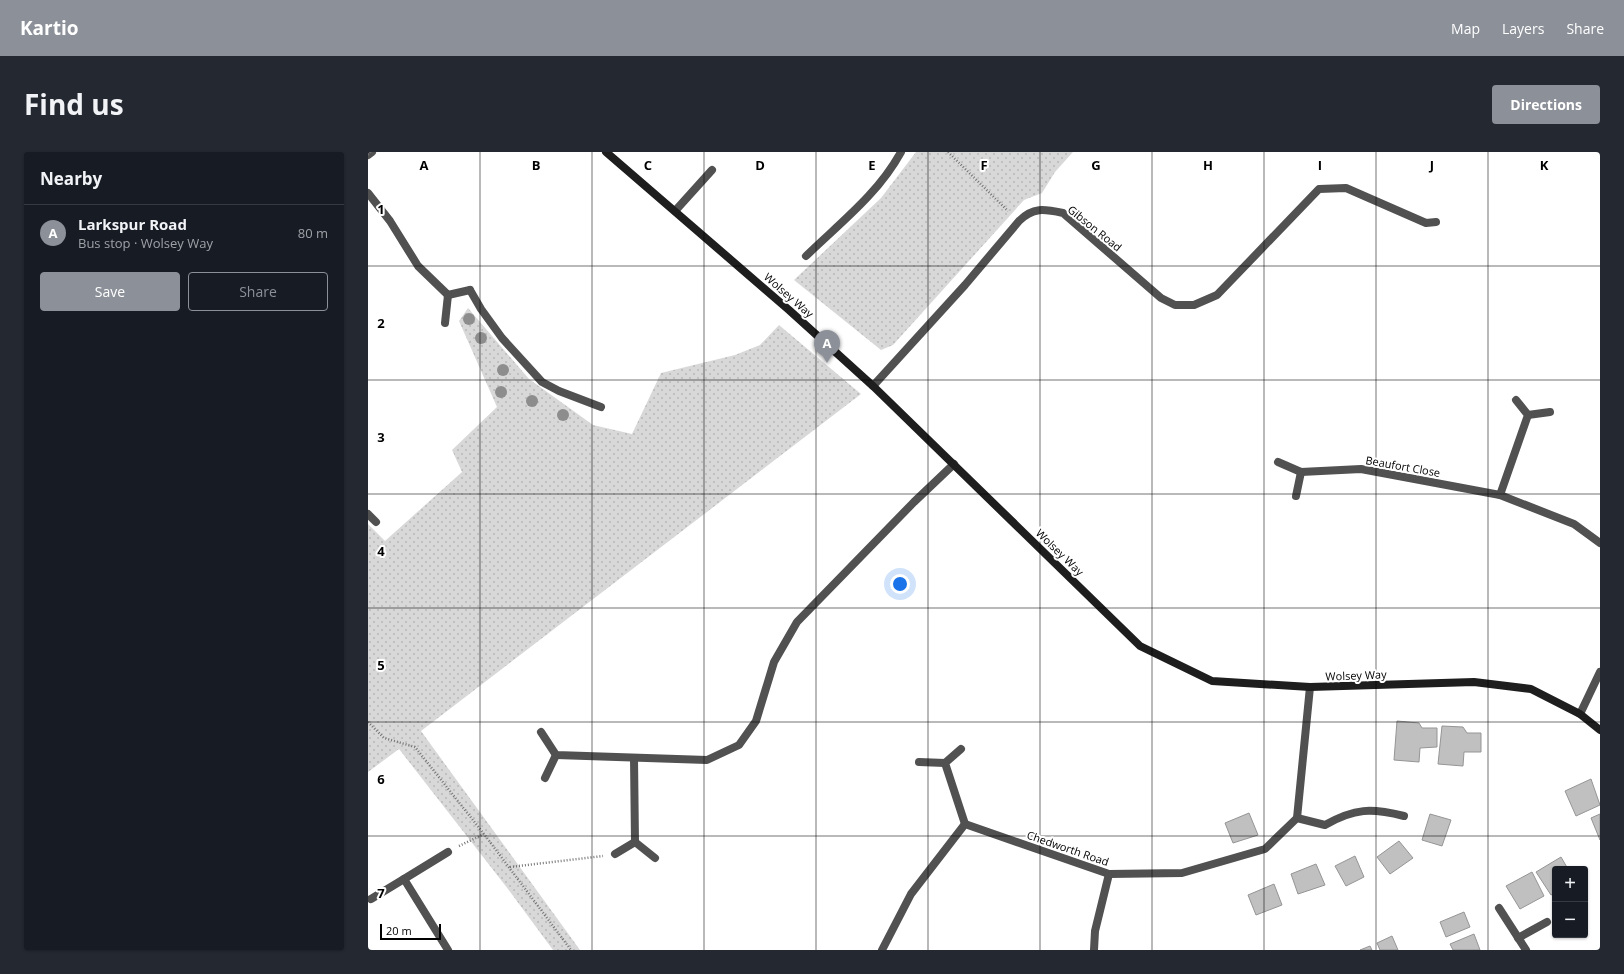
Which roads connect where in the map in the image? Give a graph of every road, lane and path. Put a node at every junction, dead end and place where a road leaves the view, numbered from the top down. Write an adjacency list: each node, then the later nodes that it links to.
1 (372, 152): 5 (street)
2 (606, 152): 8 (street, Wolsey Way)
3 (902, 152): 11 (street)
4 (948, 152): 9 (path)
5 (368, 155)
6 (712, 170): 8 (street)
7 (368, 192): 12 (street)
8 (675, 211): 14 (street, Wolsey Way)
9 (1019, 221): 10 (street, Gibson Road); 14 (street, Gibson Road)
10 (1436, 222)
11 (806, 256)
12 (448, 295): 13 (street); 16 (street)
13 (445, 323)
14 (873, 386): 20 (street, Wolsey Way)
15 (1516, 400): 18 (street)
16 (601, 407)
17 (1550, 412): 18 (street)
18 (1528, 415): 22 (street)
19 (1278, 462): 21 (street, Beaufort Close)
20 (954, 464): 28 (street, Wolsey Way); 35 (street)
21 (1301, 472): 22 (street, Beaufort Close); 23 (street)
22 (1500, 495): 26 (street, Beaufort Close)
23 (1296, 496)
24 (368, 514): 25 (street)
25 (376, 522)
26 (1600, 543)
27 (1600, 672): 29 (street)
28 (1310, 687): 29 (street, Wolsey Way); 40 (street)
29 (1580, 714): 31 (street, Wolsey Way)
30 (368, 722): 42 (path)
31 (1600, 730)
32 (542, 732): 34 (street)
33 (961, 749): 37 (street)
34 (556, 755): 35 (street); 38 (street)
35 (634, 758): 43 (street)
36 (919, 762): 37 (street)
37 (945, 763): 41 (street)
38 (545, 778)
39 (1404, 816): 40 (street)
40 (1297, 818): 48 (street, Chedworth Road)
41 (965, 824): 48 (street, Chedworth Road); 56 (street)
42 (484, 834): 44 (path); 47 (path)
43 (635, 842): 45 (street); 46 (street)
44 (448, 852): 49 (street)
45 (615, 854): 47 (path)
46 (656, 858)
47 (510, 867): 55 (path)
48 (1109, 874): 57 (street)
49 (404, 879): 50 (street); 54 (street)
50 (371, 899)
51 (1499, 908): 53 (street)
52 (1547, 922): 53 (street)
53 (1518, 938): 58 (street)
54 (448, 950)
55 (571, 950)
56 (882, 950)
57 (1094, 950)
58 (1526, 950)

